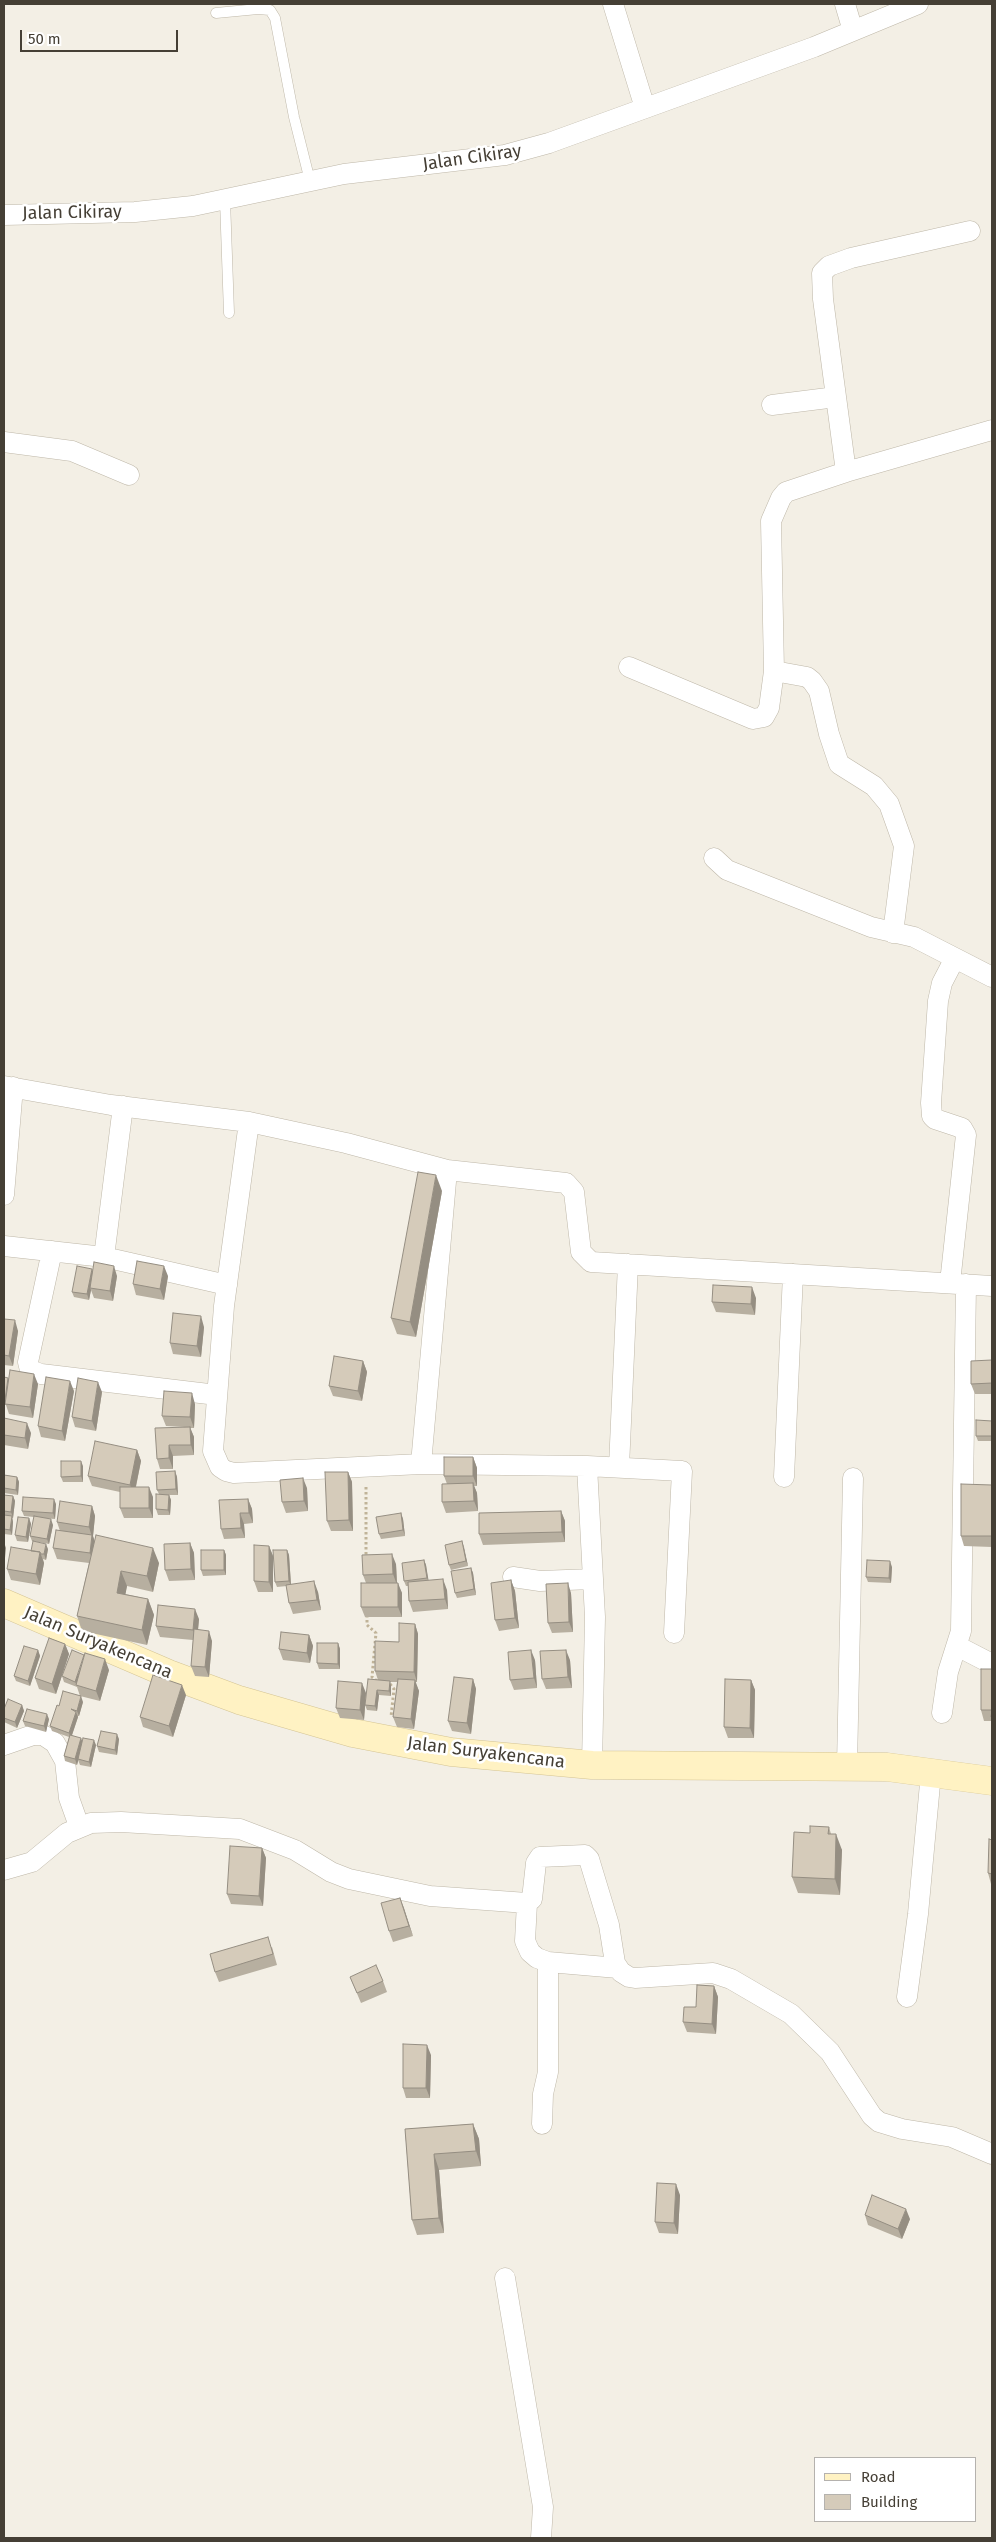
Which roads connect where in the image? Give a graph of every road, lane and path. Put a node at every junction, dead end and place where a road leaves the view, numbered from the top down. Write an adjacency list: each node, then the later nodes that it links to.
1 (613, 4): 6 (street)
2 (844, 4): 5 (street)
3 (918, 4): 5 (street, Jalan Cikiray)
4 (216, 13): 7 (lane)
5 (853, 31): 6 (street, Jalan Cikiray)
6 (645, 108): 7 (street, Jalan Cikiray)
7 (310, 181): 8 (street, Jalan Cikiray)
8 (225, 200): 9 (street, Jalan Cikiray); 11 (lane)
9 (4, 215)
10 (970, 231): 12 (street)
11 (229, 313)
12 (836, 396): 13 (street); 16 (street)
13 (772, 405)
14 (992, 430): 16 (street)
15 (4, 442): 17 (street)
16 (846, 472): 19 (street)
17 (129, 475)
18 (629, 667): 19 (street)
19 (774, 671): 21 (street)
20 (714, 858): 21 (street)
21 (893, 933): 22 (street)
22 (955, 958): 23 (street); 34 (street)
23 (992, 978)
24 (8, 1086): 25 (street); 28 (street)
25 (123, 1106): 26 (street); 31 (street)
26 (249, 1122): 27 (street); 35 (street)
27 (447, 1170): 32 (street); 38 (street)
28 (4, 1194)
29 (4, 1246): 30 (street)
30 (52, 1251): 31 (street); 37 (street)
31 (104, 1258): 35 (street)
32 (628, 1264): 33 (street); 41 (street)
33 (793, 1274): 34 (street); 42 (street)
34 (958, 1284): 36 (street); 50 (street)
35 (227, 1285): 37 (street)
36 (992, 1286)
37 (217, 1395): 40 (street)
38 (421, 1464): 39 (street); 40 (street)
39 (587, 1466): 41 (street); 46 (street)
40 (366, 1467): 44 (path)
41 (619, 1468): 49 (street)
42 (784, 1477)
43 (853, 1478): 56 (street)
44 (366, 1566)
45 (513, 1577): 46 (street)
46 (593, 1579): 55 (street)
47 (4, 1603): 53 (street, Jalan Suryakencana)
48 (366, 1605): 53 (path)
49 (674, 1633)
50 (957, 1646): 51 (street); 52 (street)
51 (992, 1664)
52 (942, 1714)
53 (389, 1740): 55 (street, Jalan Suryakencana)
54 (4, 1745): 59 (street)
55 (592, 1766): 56 (street, Jalan Suryakencana)
56 (847, 1766): 57 (street, Jalan Suryakencana)
57 (931, 1773): 58 (street, Jalan Suryakencana); 64 (street)
58 (992, 1781)
59 (78, 1826): 60 (street); 61 (street)
60 (4, 1870)
61 (527, 1903): 62 (street); 63 (street)
62 (548, 1962): 63 (street); 65 (street)
63 (618, 1968): 66 (street)
64 (907, 1997)
65 (542, 2124)
66 (992, 2154)
67 (506, 2278): 68 (street)
68 (541, 2538)

